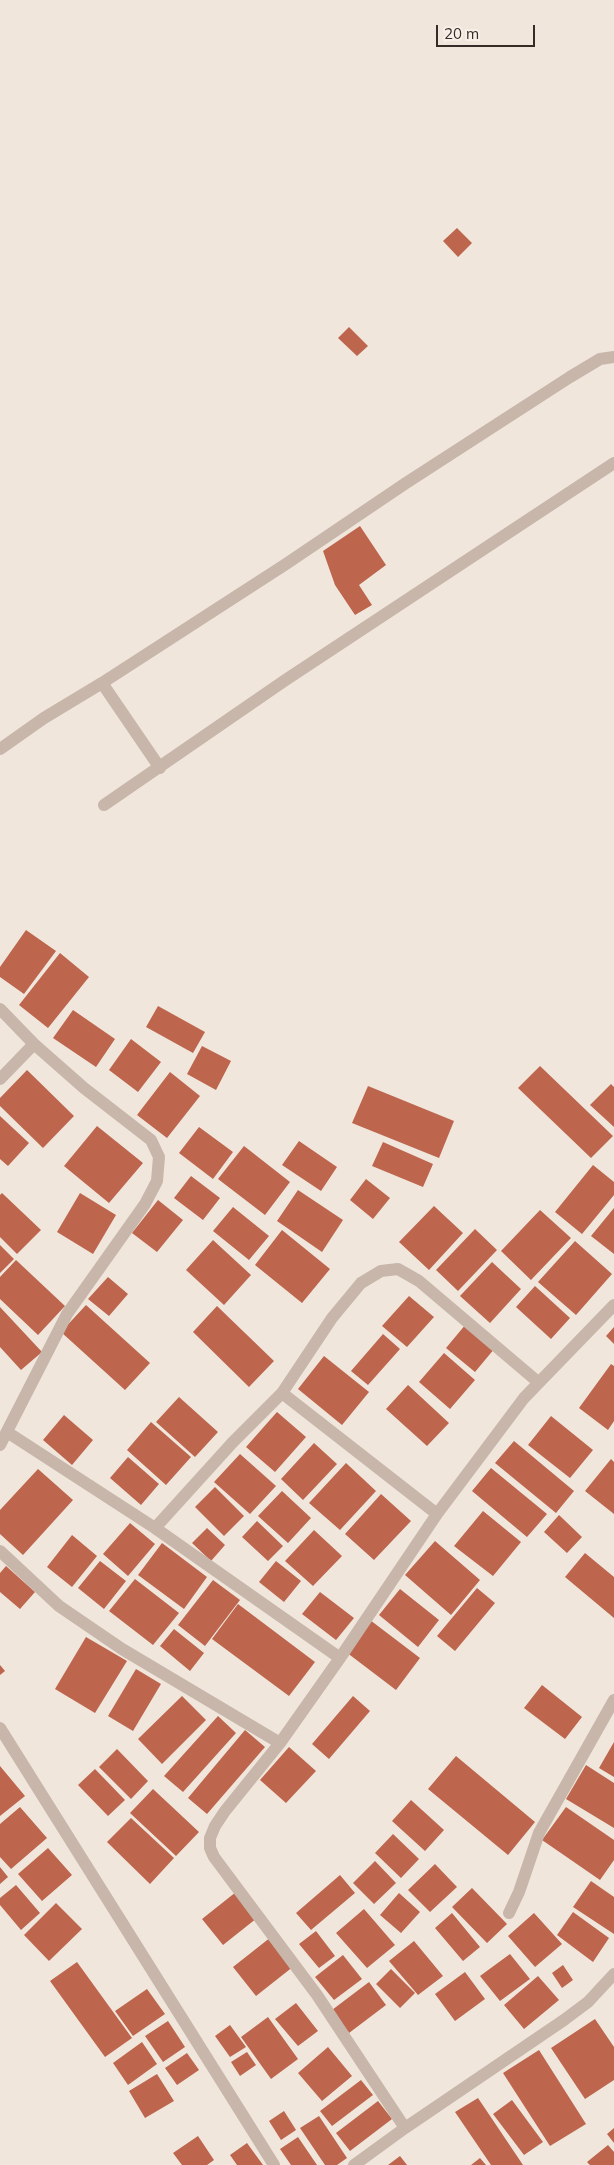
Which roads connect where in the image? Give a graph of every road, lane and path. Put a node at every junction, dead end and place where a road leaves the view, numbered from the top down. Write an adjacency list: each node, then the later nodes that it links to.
1 (614, 357): 3 (street)
2 (614, 463): 5 (street)
3 (102, 683): 4 (street); 5 (street)
4 (0, 749)
5 (160, 768): 6 (street)
6 (104, 805)
7 (0, 1009): 8 (street)
8 (34, 1044): 9 (street); 13 (street)
9 (0, 1080)
10 (614, 1305): 11 (street)
11 (538, 1382): 12 (street); 15 (street)
12 (282, 1393): 15 (street); 16 (street)
13 (7, 1432): 14 (street); 16 (street)
14 (0, 1445)
15 (437, 1514): 18 (street)
16 (155, 1528): 18 (street)
17 (0, 1551): 21 (street)
18 (340, 1658): 21 (street)
19 (614, 1700): 22 (street)
20 (0, 1728): 25 (street)
21 (280, 1743): 24 (street)
22 (509, 1913)
23 (614, 1974): 24 (street)
24 (405, 2128): 26 (street)
25 (274, 2165)
26 (354, 2165)

